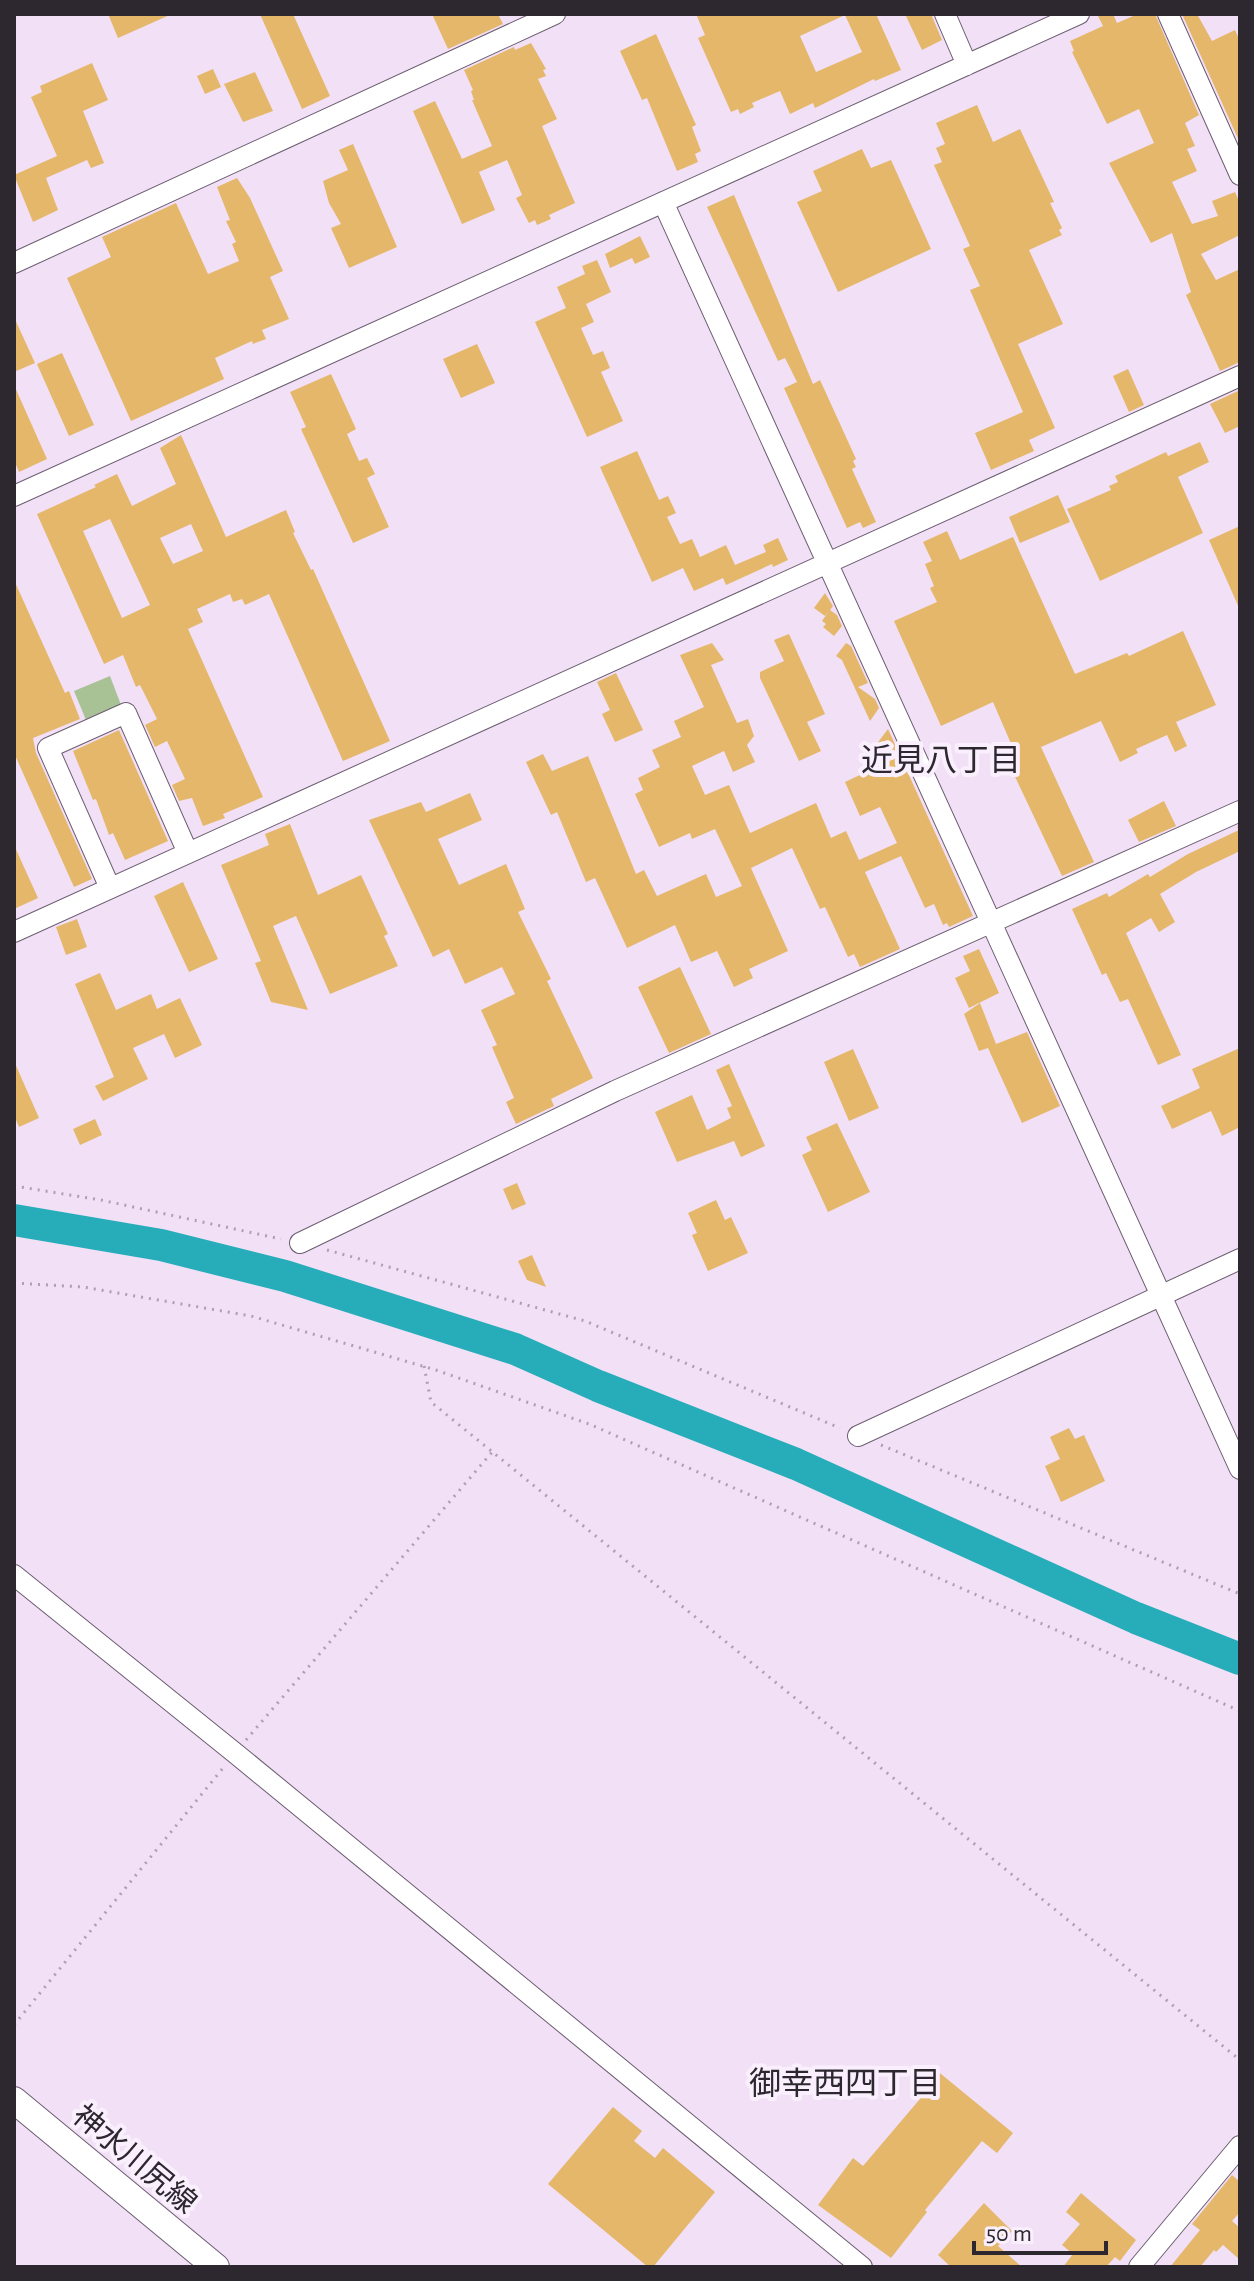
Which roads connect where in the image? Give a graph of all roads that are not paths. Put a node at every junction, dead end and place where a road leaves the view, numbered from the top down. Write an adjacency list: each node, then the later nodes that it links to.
1 (555, 14): 8 (street)
2 (945, 14): 5 (street)
3 (1079, 14): 5 (street)
4 (1168, 14): 6 (street)
5 (967, 65): 7 (street)
6 (1240, 175)
7 (663, 202): 10 (street); 11 (street)
8 (14, 263)
9 (1240, 376): 11 (street)
10 (14, 496)
11 (827, 562): 13 (street); 15 (street)
12 (1240, 811): 15 (street)
13 (188, 853): 14 (street); 14 (street)
14 (110, 888): 16 (street)
15 (991, 923): 17 (street); 19 (street)
16 (14, 932)
17 (300, 1243)
18 (1240, 1259): 19 (street)
19 (1161, 1294): 20 (street); 21 (street)
20 (858, 1436)
21 (1240, 1469)
22 (14, 1575): 26 (street)
23 (14, 2100): 25 (main road, 神水川尻線)
24 (1240, 2146): 27 (street)
25 (216, 2267)
26 (862, 2267)
27 (1139, 2267)

